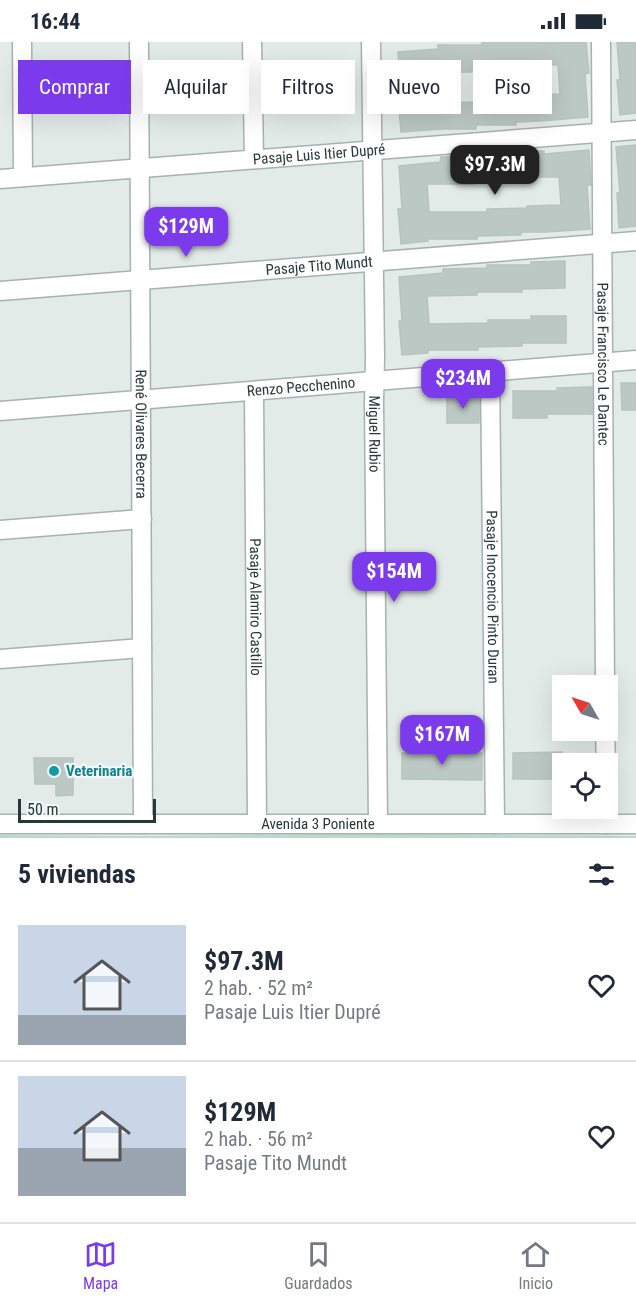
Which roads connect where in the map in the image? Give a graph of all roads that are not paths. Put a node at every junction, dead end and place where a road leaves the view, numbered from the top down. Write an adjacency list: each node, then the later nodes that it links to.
1 (21, 42): 11 (street)
2 (139, 42): 10 (street, René Olivares Becerra)
3 (252, 42): 9 (street)
4 (371, 42): 8 (street, Miguel Rubio)
5 (601, 42): 7 (street, Pasaje Francisco Le Dantec)
6 (636, 130): 7 (street, Pasaje Luis Itier Dupré)
7 (602, 133): 8 (street, Pasaje Luis Itier Dupré); 14 (street, Pasaje Francisco Le Dantec)
8 (373, 150): 9 (street, Pasaje Luis Itier Dupré); 15 (street, Miguel Rubio)
9 (254, 159): 10 (street, Pasaje Luis Itier Dupré)
10 (140, 168): 11 (street, Pasaje Luis Itier Dupré); 16 (street, René Olivares Becerra)
11 (23, 177): 12 (street, Pasaje Luis Itier Dupré)
12 (0, 179)
13 (636, 241): 14 (street, Pasaje Tito Mundt)
14 (602, 243): 15 (street, Pasaje Tito Mundt); 19 (street, Pasaje Francisco Le Dantec)
15 (374, 261): 16 (street, Pasaje Tito Mundt); 21 (street, Miguel Rubio)
16 (140, 280): 17 (street, Pasaje Tito Mundt); 23 (street, René Olivares Becerra)
17 (0, 291)
18 (636, 360): 19 (street, Renzo Pecchenino)
19 (603, 362): 20 (street, Renzo Pecchenino); 29 (street, Pasaje Francisco Le Dantec)
20 (490, 371): 21 (street, Renzo Pecchenino); 36 (street, Pasaje Inocencio Pinto Duran)
21 (376, 381): 22 (street, Renzo Pecchenino); 35 (street, Miguel Rubio)
22 (254, 390): 23 (street, Renzo Pecchenino); 34 (street, Pasaje Alamiro Castillo)
23 (141, 400): 24 (street, Renzo Pecchenino); 25 (street, René Olivares Becerra)
24 (0, 411)
25 (142, 519): 26 (street); 27 (street, René Olivares Becerra)
26 (0, 530)
27 (142, 648): 28 (street); 33 (street, René Olivares Becerra)
28 (0, 659)
29 (605, 675)
30 (564, 819): 36 (street, Avenida 3 Poniente)
31 (617, 819): 37 (street, Avenida 3 Poniente)
32 (0, 824): 33 (street, Avenida 3 Poniente)
33 (143, 824): 34 (street, Avenida 3 Poniente)
34 (257, 824): 35 (street, Avenida 3 Poniente)
35 (378, 824): 36 (street, Avenida 3 Poniente)
36 (495, 824)
37 (636, 824)

